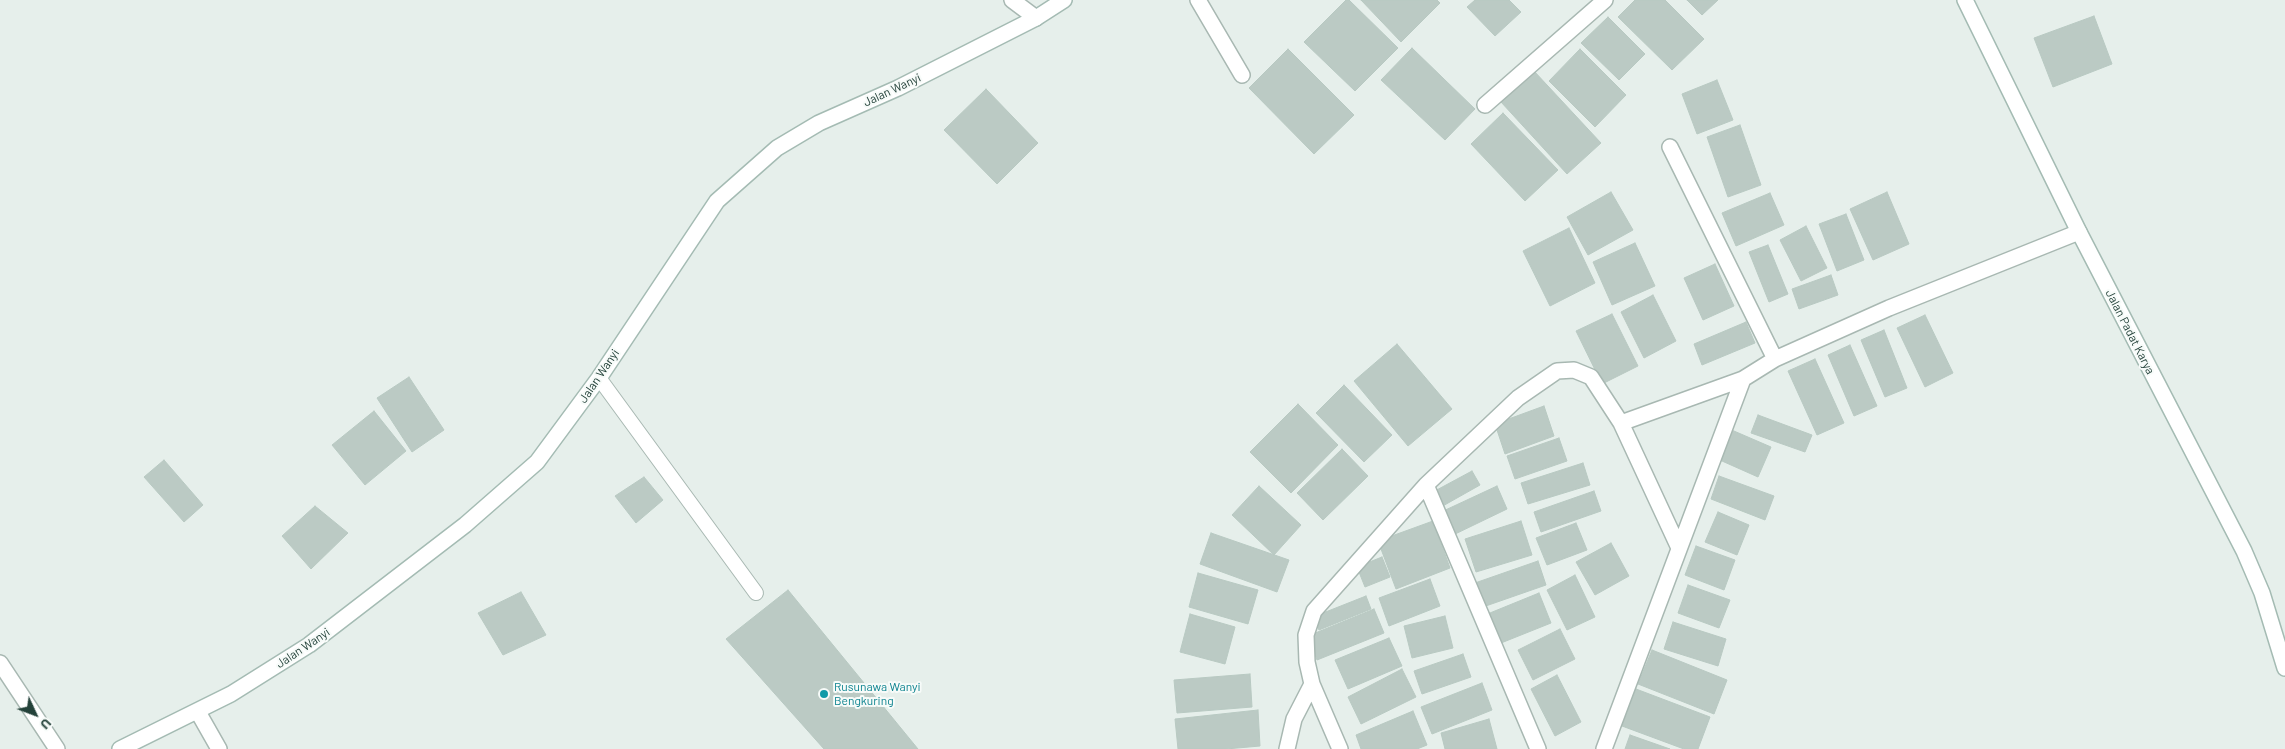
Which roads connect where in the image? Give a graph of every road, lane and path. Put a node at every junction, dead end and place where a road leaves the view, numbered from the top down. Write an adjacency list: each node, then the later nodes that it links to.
1 (1012, 0): 6 (street)
2 (1064, 0): 6 (street, Jalan Wanyi)
3 (1198, 0): 7 (street)
4 (1605, 0): 8 (street)
5 (1965, 0): 10 (street, Jalan Padat Karya)
6 (1036, 18): 12 (street, Jalan Wanyi)
7 (1242, 75)
8 (1485, 105)
9 (1670, 147): 11 (street)
10 (2079, 232): 11 (street); 19 (street, Jalan Padat Karya)
11 (1776, 359): 13 (street)
12 (599, 378): 17 (lane); 21 (street, Jalan Wanyi)
13 (1743, 379): 14 (street); 16 (street)
14 (1621, 423): 15 (street); 16 (street)
15 (1426, 485): 20 (street); 27 (street)
16 (1679, 548): 28 (street)
17 (756, 593)
18 (0, 663): 22 (street)
19 (2285, 668)
20 (1312, 684): 25 (street); 26 (street)
21 (198, 712): 23 (street, Jalan Wanyi); 24 (street)
22 (57, 749)
23 (120, 749)
24 (220, 749)
25 (1287, 749)
26 (1340, 749)
27 (1538, 749)
28 (1604, 749)

